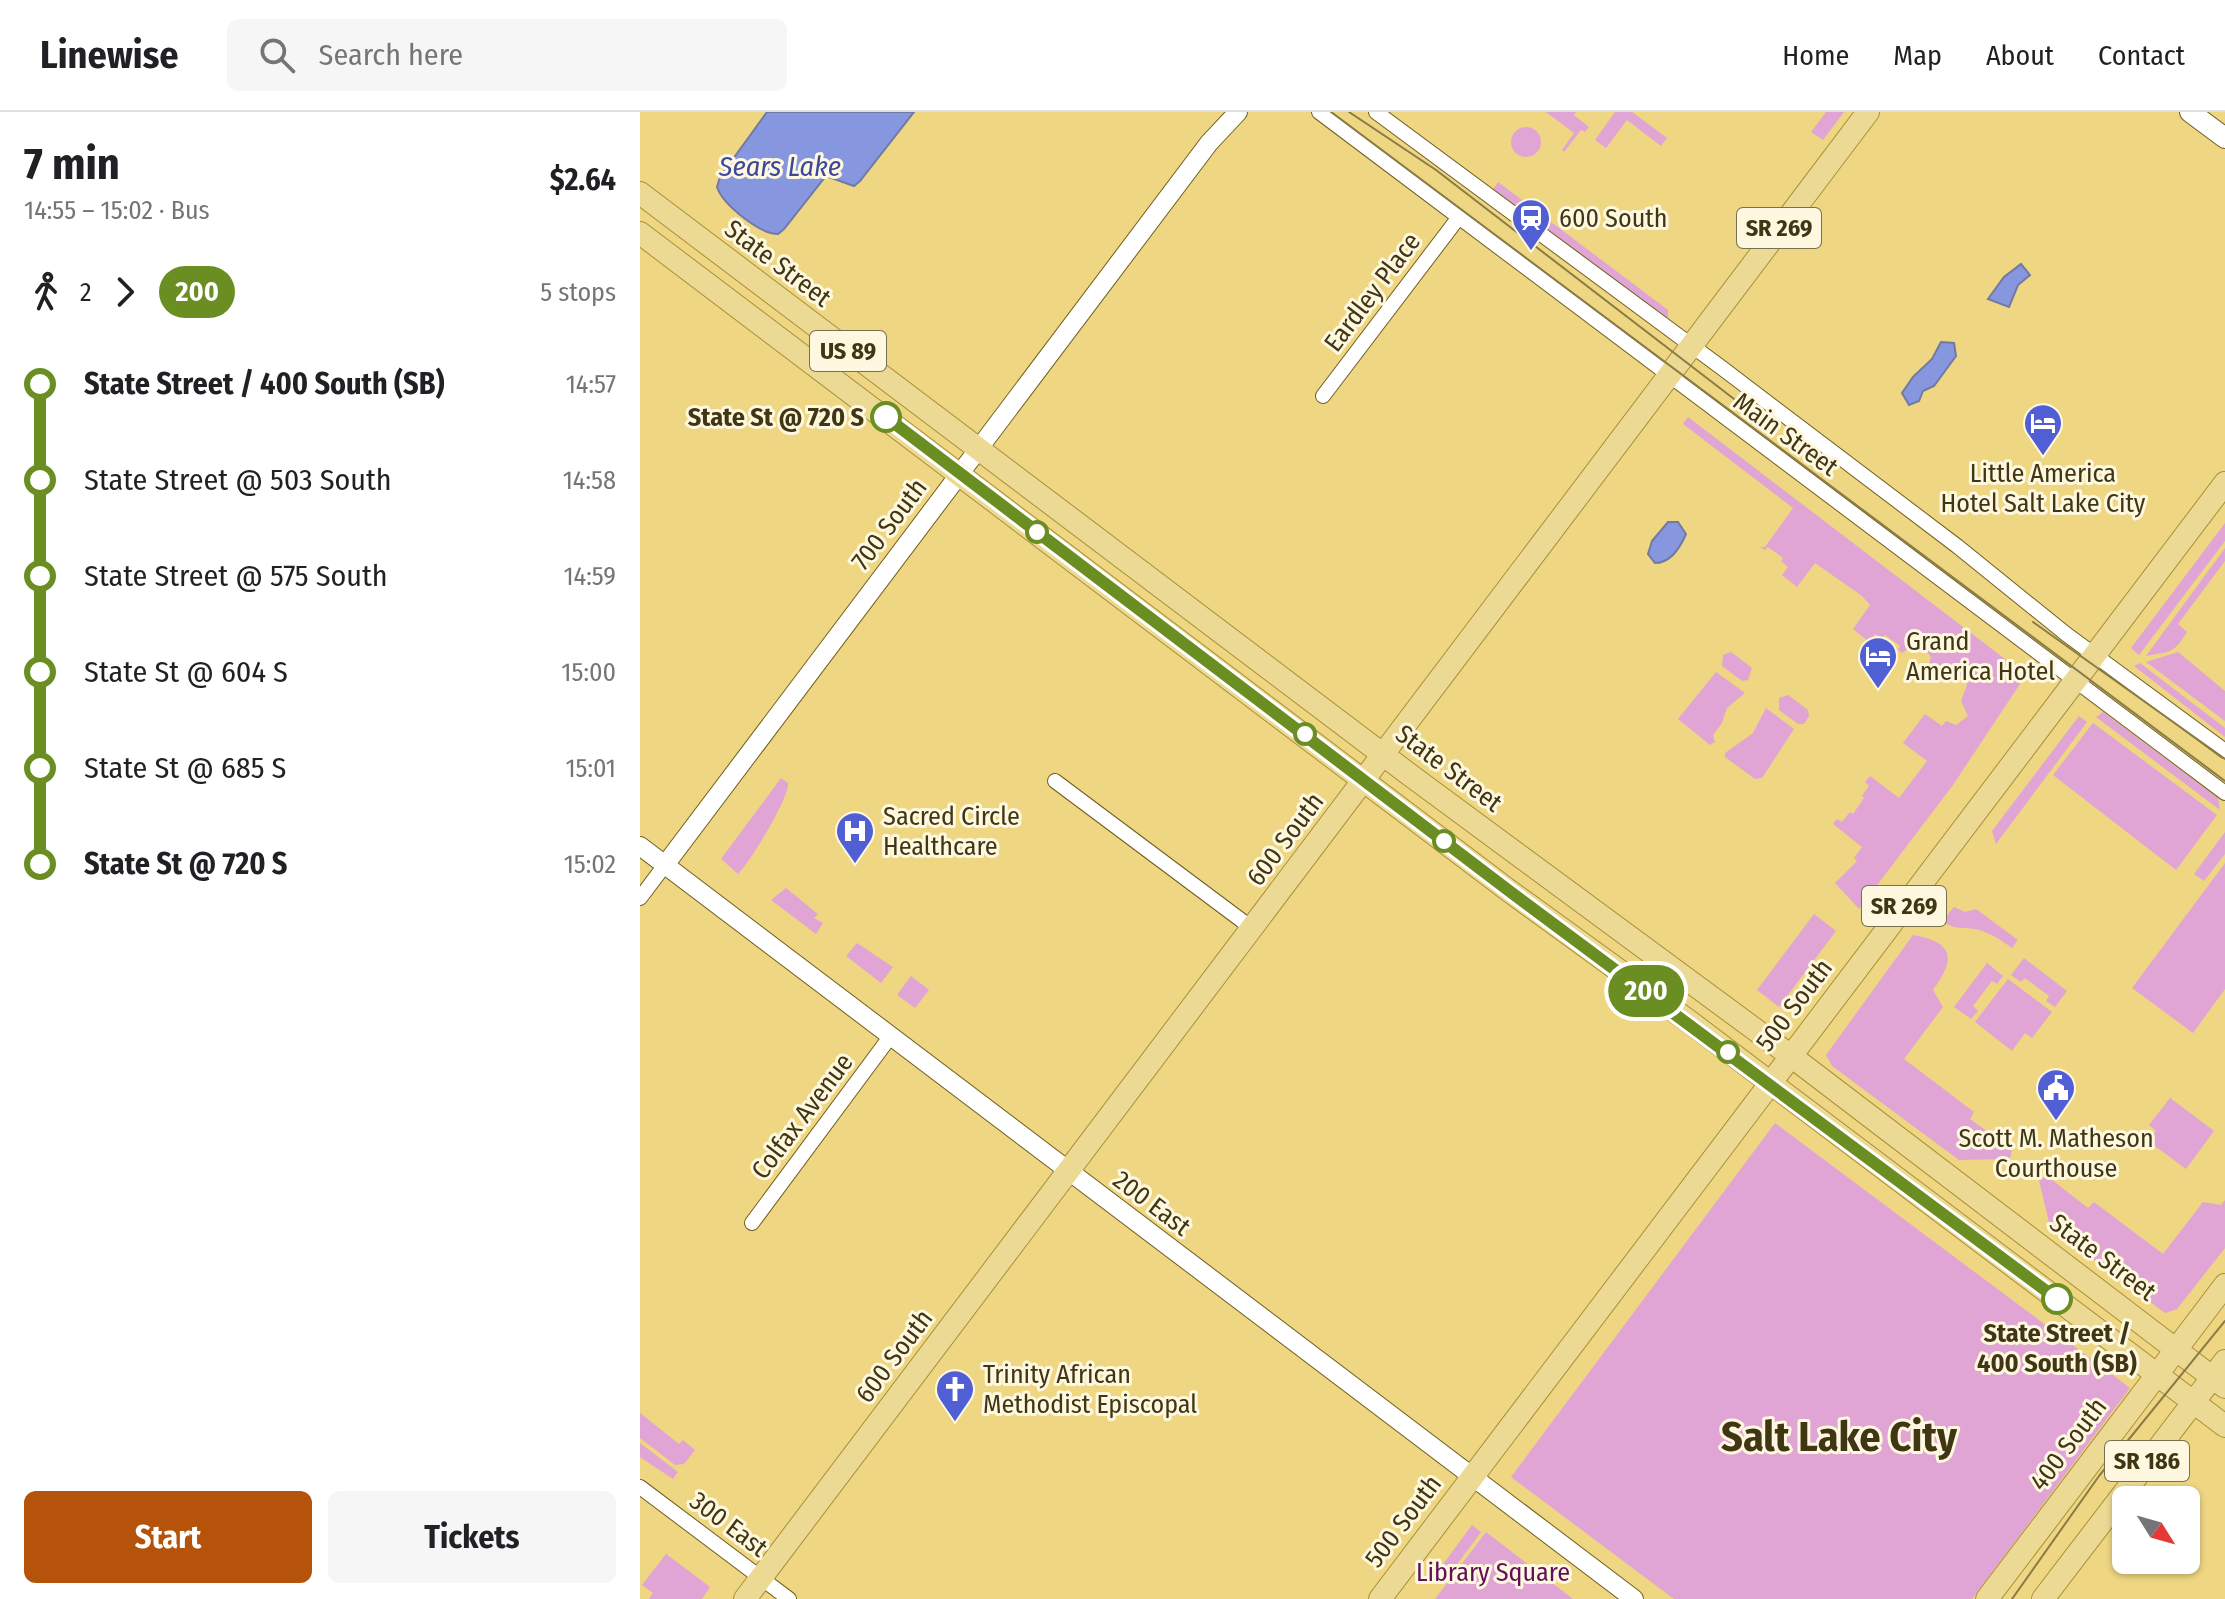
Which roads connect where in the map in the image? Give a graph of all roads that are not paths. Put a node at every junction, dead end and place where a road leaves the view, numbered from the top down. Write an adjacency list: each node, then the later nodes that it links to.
1 (1227, 112): 8 (street, 700 South)
2 (1238, 112): 8 (street, 700 South)
3 (1319, 112): 10 (street, Main Street)
4 (1376, 112): 12 (street, Main Street)
5 (1868, 112): 12 (main road, 600 South / SR 269)
6 (2190, 112): 7 (main road)
7 (2225, 138)
8 (1209, 143): 15 (street, 700 South)
9 (640, 193): 15 (main road, State Street / US 89)
10 (1459, 217): 13 (street, Main Street); 14 (street, Eardley Place)
11 (640, 233): 16 (main road, US 89)
12 (1691, 345): 13 (main road, 600 South / SR 269); 18 (street, Main Street)
13 (1668, 376): 19 (street, Main Street); 21 (main road, 600 South / SR 269)
14 (1323, 396)
15 (978, 449): 16 (street, 700 South); 21 (main road, State Street / US 89)
16 (960, 473): 22 (main road, US 89); 26 (street, 700 South)
17 (2225, 483): 18 (main road, 500 South / SR 269)
18 (2096, 655): 19 (main road, 500 South / SR 269); 20 (street, Main Street)
19 (2076, 682): 24 (street, Main Street); 30 (main road, 500 South / SR 269)
20 (2225, 751)
21 (1383, 754): 22 (main road, 600 South / SR 269); 30 (main road, State Street / US 89)
22 (1364, 779): 28 (main road, 600 South); 31 (main road, US 89)
23 (1055, 781): 28 (street)
24 (2225, 793)
25 (640, 846): 26 (street, 200 East)
26 (665, 865): 27 (street, 700 South); 29 (street, 200 East)
27 (640, 898)
28 (1253, 929): 32 (main road, 600 South)
29 (890, 1037): 32 (street, 200 East); 33 (street, Colfax Avenue)
30 (1791, 1056): 31 (main road, 500 South / SR 269); 35 (main road, State Street / US 89)
31 (1770, 1084): 36 (main road, US 89); 40 (main road, 500 South)
32 (1068, 1173): 40 (street, 200 East); 42 (main road, 600 South)
33 (752, 1223)
34 (2225, 1285): 35 (main road, 400 South)
35 (2176, 1348): 36 (main road, 400 South / SR 186); 37 (main road, State Street)
36 (2156, 1374): 38 (main road, US 89); 47 (main road, 400 South / SR 186)
37 (2221, 1375): 38 (main road)
38 (2194, 1402): 39 (main road, SR 186); 48 (main road, SR 186)
39 (2225, 1426)
40 (1471, 1476): 45 (main road, 500 South); 46 (street, 200 East)
41 (640, 1487): 42 (street, 300 East)
42 (761, 1578): 43 (main road, 600 South); 44 (street, 300 East)
43 (745, 1599)
44 (789, 1599)
45 (1380, 1599)
46 (1634, 1599)
47 (1987, 1599)
48 (2043, 1599)

